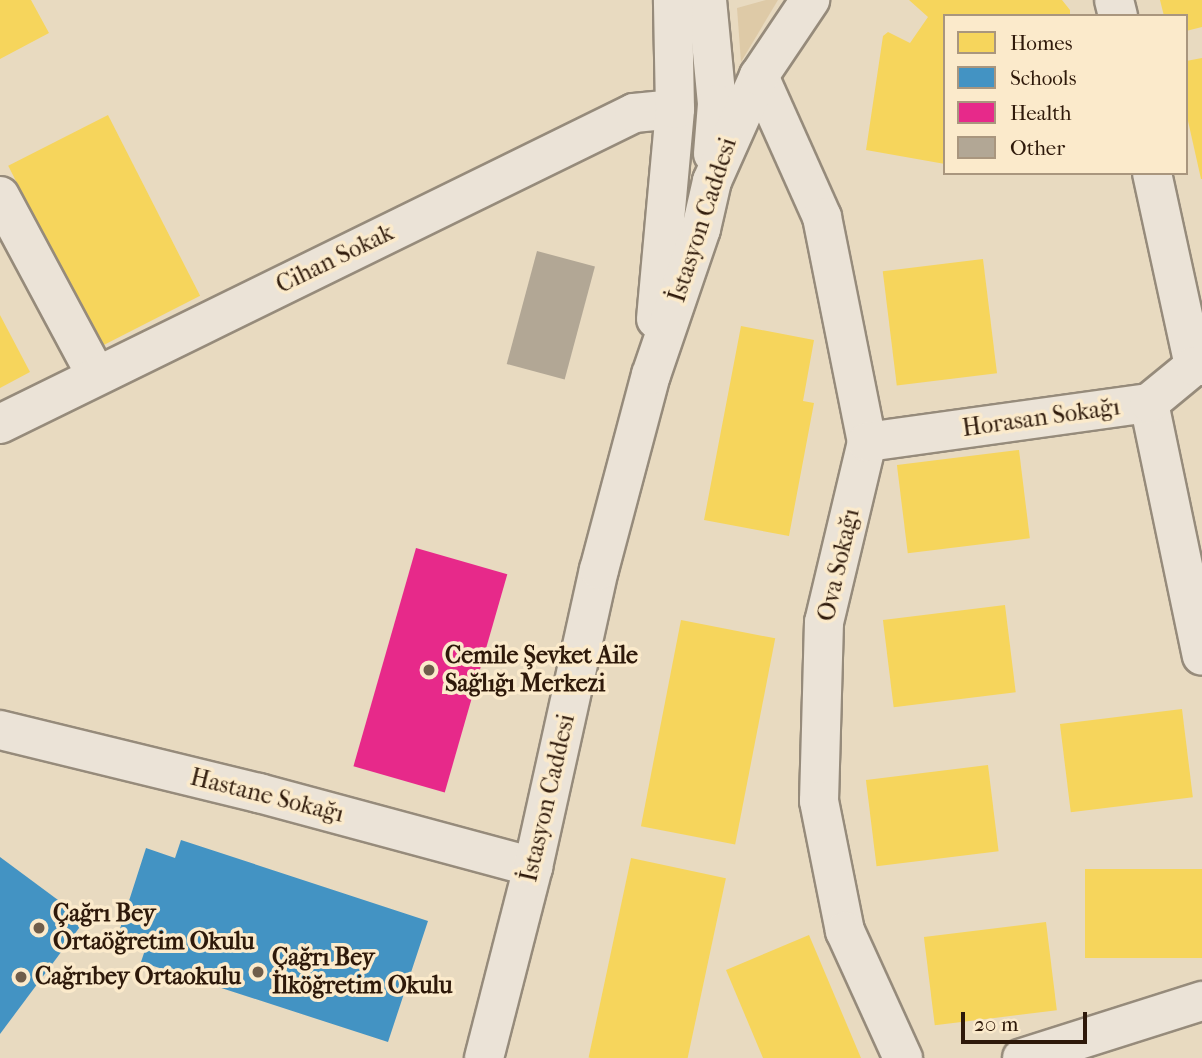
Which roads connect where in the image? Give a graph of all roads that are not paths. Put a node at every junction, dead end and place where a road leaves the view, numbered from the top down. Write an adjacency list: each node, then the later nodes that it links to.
1 (673, 0): 5 (street, İstasyon Caddesi)
2 (707, 0): 7 (street)
3 (810, 0): 4 (street, İstasyon Caddesi)
4 (759, 76): 7 (street, İstasyon Caddesi); 14 (street, Ova Sokağı)
5 (674, 109): 10 (street, İstasyon Caddesi); 11 (street, Cihan Sokak)
6 (1152, 175): 9 (street)
7 (712, 181): 10 (street, İstasyon Caddesi)
8 (0, 196): 11 (street)
9 (1198, 366): 12 (street, Horasan Sokağı)
10 (651, 374): 17 (street, İstasyon Caddesi)
11 (96, 375): 13 (street, Cihan Sokak)
12 (1149, 403): 14 (street, Horasan Sokağı); 15 (street)
13 (0, 424)
14 (867, 442): 20 (street, Ova Sokağı)
15 (1202, 656)
16 (0, 730): 17 (street, Hastane Sokağı)
17 (533, 867): 19 (street, İstasyon Caddesi)
18 (1202, 1002): 21 (street)
19 (484, 1058)
20 (903, 1058)
21 (1023, 1058)

